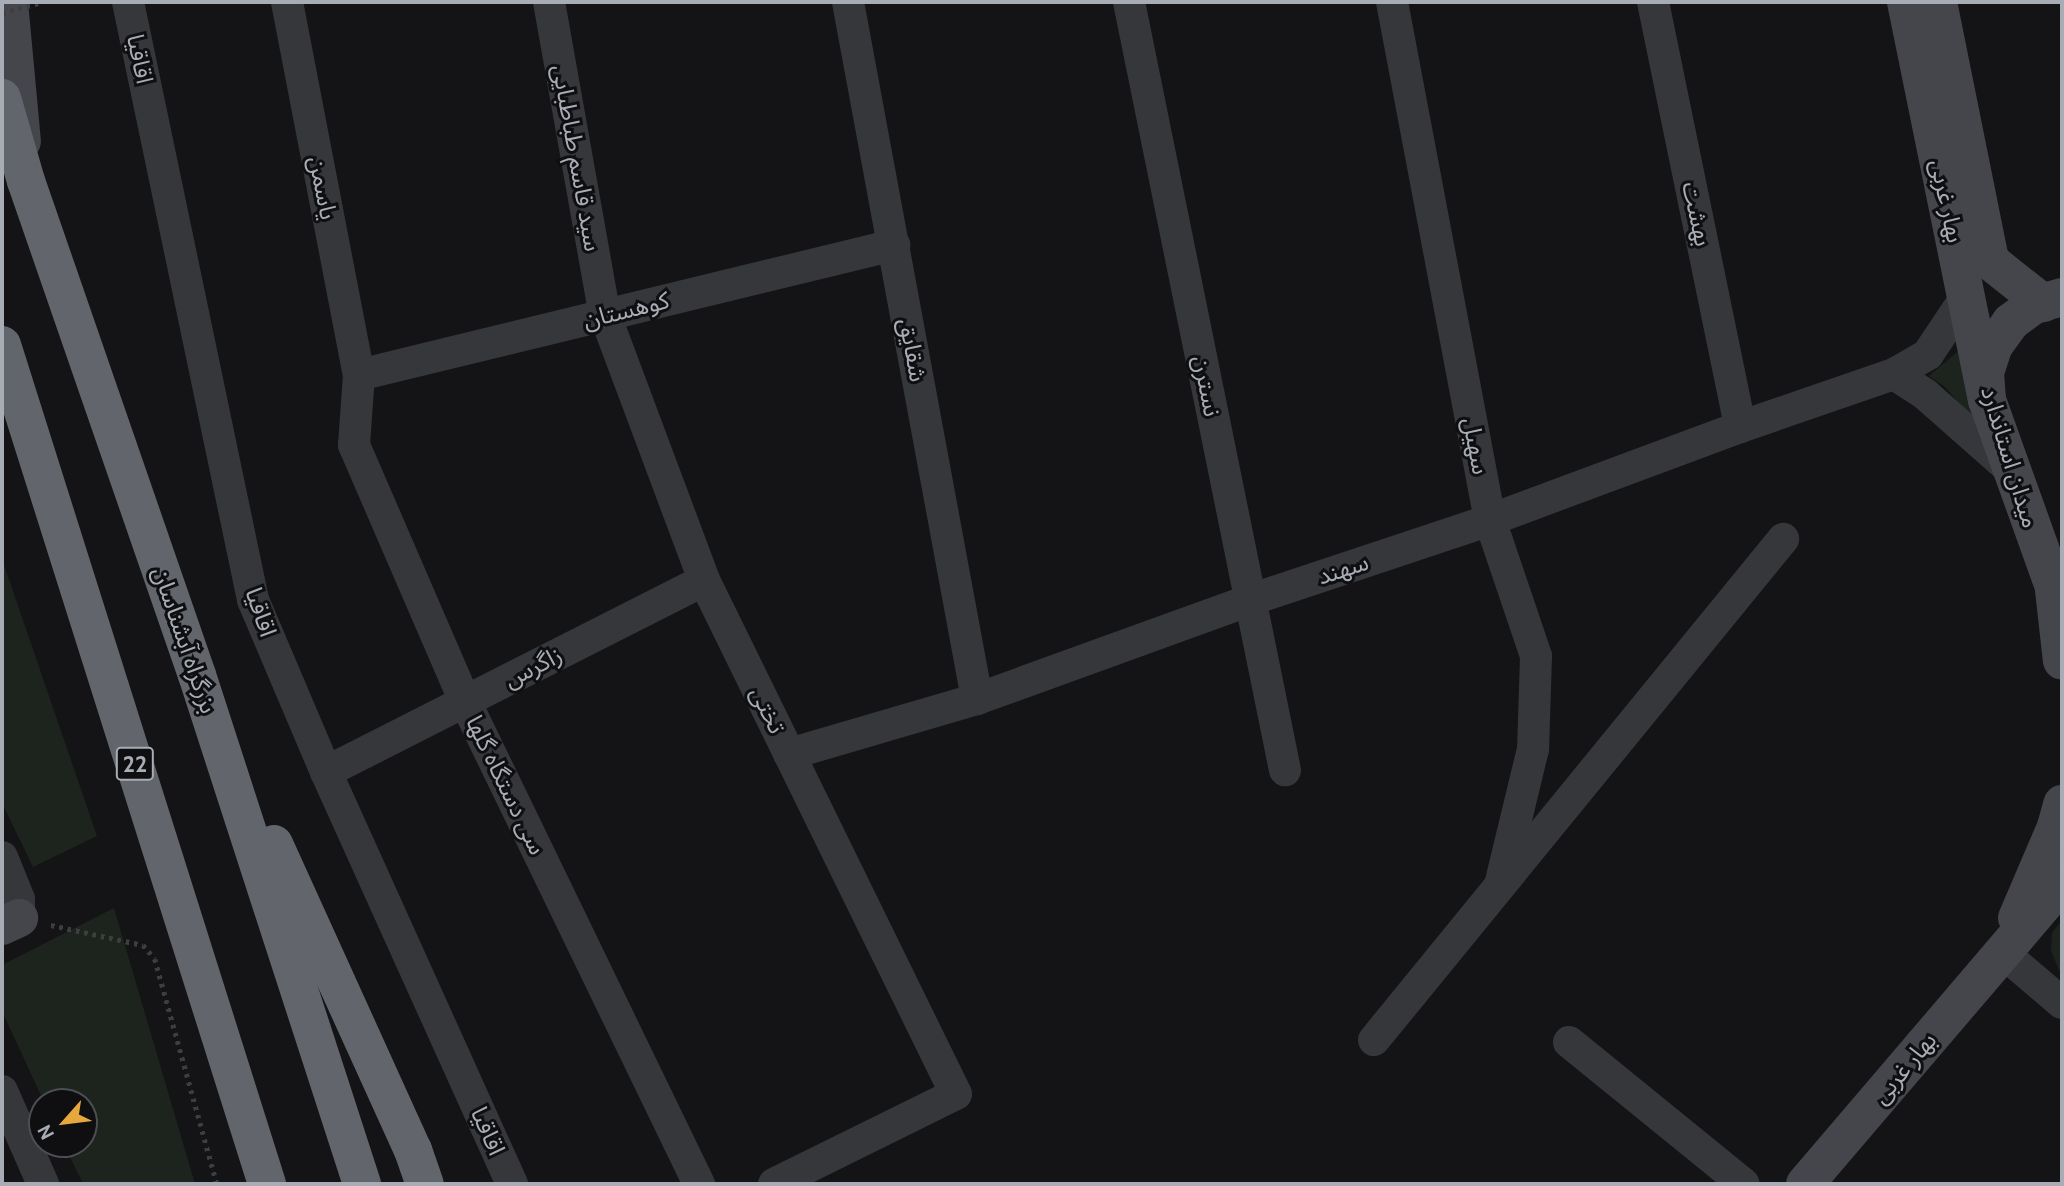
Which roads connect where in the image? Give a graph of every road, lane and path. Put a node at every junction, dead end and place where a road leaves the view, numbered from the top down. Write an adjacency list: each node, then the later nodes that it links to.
1 (9, 2): 14 (street)
2 (42, 2): 12 (path, bridge)
3 (128, 2): 36 (street, اقاقیا)
4 (287, 2): 21 (street, یاسمن)
5 (549, 2): 18 (street, سید قاسم طباطبایی)
6 (848, 2): 15 (street, شقایق)
7 (1129, 2): 28 (street, نسترن)
8 (1392, 2): 25 (street, سهیل)
9 (1653, 2): 23 (street, بهشت)
10 (1906, 2): 16 (street, بهار غربی)
11 (1938, 2): 17 (street, بهار غربی)
12 (2, 13)
13 (2, 98): 14 (highway, بزرگراه آبشناسان)
14 (26, 181): 31 (highway, بزرگراه آبشناسان)
15 (894, 245): 18 (street, کوهستان); 32 (street, شقایق)
16 (1966, 297): 20 (street, سهند); 22 (street, بهار غربی)
17 (2053, 300): 22 (street, میدان استاندارد)
18 (605, 315): 21 (street, کوهستان); 27 (street, تختی)
19 (2, 345): 49 (highway, 22)
20 (1895, 374): 23 (street, سهند); 24 (street)
21 (359, 375): 33 (street, سی دستگاه گلها)
22 (1987, 400): 24 (street, میدان استاندارد)
23 (1741, 427): 25 (street, سهند)
24 (2011, 470): 29 (street, میدان استاندارد)
25 (1490, 520): 28 (street, سهند); 40 (street, سهیل)
26 (1783, 539): 40 (street)
27 (704, 580): 33 (street, زاگرس); 34 (street, تختی)
28 (1250, 600): 32 (street, سهند); 35 (street, نسترن)
29 (2058, 600): 30 (street, میدان استاندارد)
30 (2062, 661)
31 (197, 675): 50 (highway, بزرگراه آبشناسان); 51 (highway)
32 (977, 699): 34 (street, سهند)
33 (465, 701): 36 (street, زاگرس); 53 (street, سی دستگاه گلها)
34 (789, 754): 54 (street, تختی)
35 (1284, 770)
36 (326, 772): 52 (street, اقاقیا)
37 (2062, 804): 42 (street)
38 (2, 858): 41 (street)
39 (2062, 883): 42 (street, بهار غربی)
40 (1500, 886): 44 (street)
41 (10, 922): 48 (path)
42 (2002, 952): 43 (street); 56 (street, بهار غربی)
43 (2062, 1003)
44 (1374, 1040)
45 (1570, 1042): 55 (street)
46 (2, 1091): 47 (street)
47 (43, 1184)
48 (217, 1184)
49 (267, 1184)
50 (362, 1184)
51 (425, 1184)
52 (512, 1184)
53 (699, 1184)
54 (774, 1184)
55 (1744, 1184)
56 (1805, 1184)

